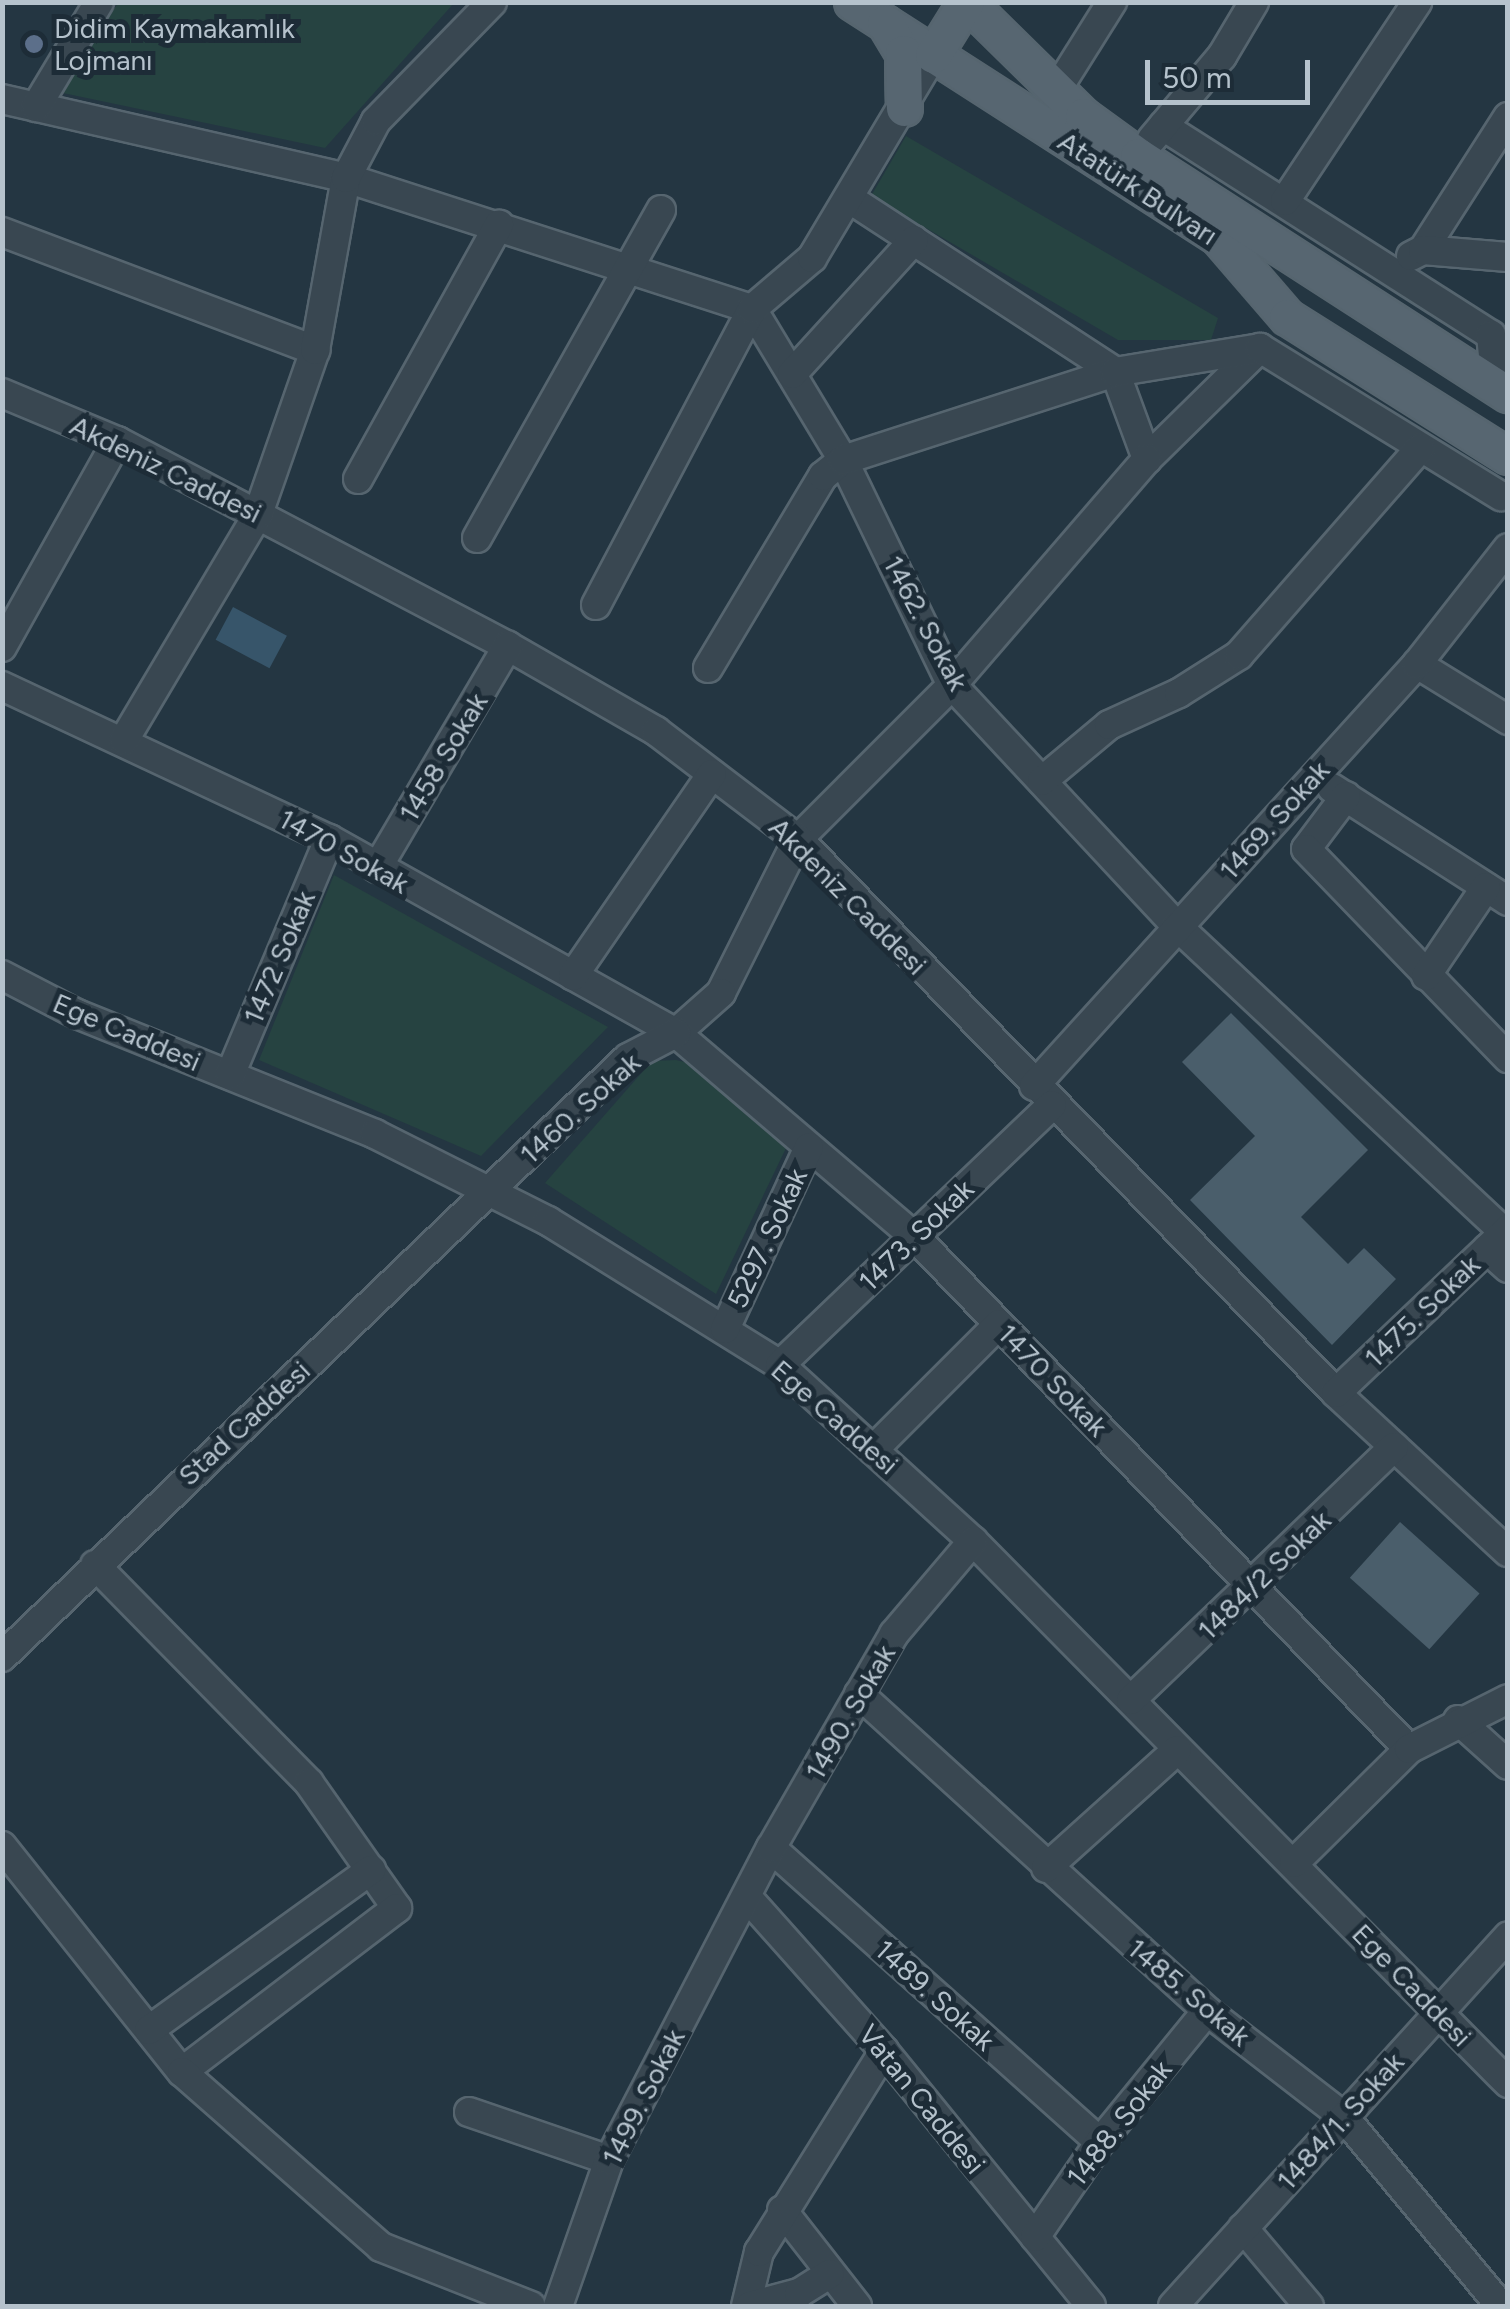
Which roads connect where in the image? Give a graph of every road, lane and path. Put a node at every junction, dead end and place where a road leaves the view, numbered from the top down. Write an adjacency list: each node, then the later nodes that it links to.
1 (99, 2): 11 (street)
2 (492, 2): 16 (street)
3 (852, 2): 8 (main road, Atatürk Bulvarı)
4 (966, 2): 9 (main road); 10 (main road, Atatürk Bulvarı)
5 (1112, 2): 10 (street)
6 (1254, 2): 14 (street)
7 (1417, 2): 18 (street)
8 (884, 22): 9 (main road, Atatürk Bulvarı); 12 (main road)
9 (933, 55): 12 (street); 37 (main road, Atatürk Bulvarı)
10 (1058, 88): 15 (main road, Atatürk Bulvarı)
11 (13, 106): 16 (street)
12 (904, 108): 17 (street)
13 (1508, 117): 23 (street)
14 (1163, 126): 15 (street); 18 (street)
15 (1138, 156): 33 (main road, Atatürk Bulvarı)
16 (346, 178): 20 (street); 30 (street)
17 (850, 198): 22 (street); 27 (street)
18 (1284, 201): 26 (street)
19 (661, 210): 25 (street)
20 (500, 225): 25 (street); 40 (street)
21 (2, 232): 30 (street)
22 (914, 240): 31 (street); 32 (street)
23 (1423, 250): 24 (street); 26 (street)
24 (1508, 257)
25 (628, 264): 27 (street); 43 (street)
26 (1392, 266): 28 (street)
27 (752, 309): 32 (street, 1462. Sokak); 45 (street)
28 (1499, 340): 33 (street)
29 (1260, 348): 31 (street); 36 (street); 38 (street)
30 (315, 350): 42 (street)
31 (1115, 372): 38 (street); 39 (street)
32 (792, 374): 39 (street, 1462. Sokak)
33 (1502, 390)
34 (2, 393): 35 (street, Akdeniz Caddesi)
35 (117, 441): 42 (street, Akdeniz Caddesi); 46 (street)
36 (1420, 448): 41 (street); 56 (street)
37 (1508, 456)
38 (1147, 459): 50 (street)
39 (843, 460): 49 (street); 50 (street, 1462. Sokak)
40 (358, 479)
41 (1501, 496)
42 (258, 514): 47 (street, Akdeniz Caddesi); 53 (street)
43 (477, 538)
44 (1508, 548): 48 (street, 1469. Sokak)
45 (596, 605)
46 (2, 646)
47 (508, 646): 54 (street, Akdeniz Caddesi); 60 (street, 1458 Sokak)
48 (1416, 664): 52 (street); 55 (street, 1469. Sokak)
49 (708, 668)
50 (952, 685): 56 (street, 1462. Sokak); 59 (street)
51 (2, 686): 53 (street, 1470 Sokak)
52 (1508, 720)
53 (124, 740): 58 (street, 1470 Sokak)
54 (712, 774): 59 (street, Akdeniz Caddesi); 64 (street)
55 (1314, 776): 57 (street); 62 (street, 1469. Sokak)
56 (1042, 781): 62 (street, 1462. Sokak)
57 (1346, 796): 61 (street); 65 (street)
58 (329, 839): 60 (street, 1470 Sokak); 68 (street, 1472 Sokak)
59 (798, 839): 66 (street); 69 (street, Akdeniz Caddesi)
60 (377, 868): 64 (street, 1470 Sokak)
61 (1496, 894): 65 (street)
62 (1177, 926): 69 (street, 1469. Sokak); 73 (street, 1462. Sokak)
63 (2, 976): 68 (street, Ege Caddesi)
64 (573, 976): 66 (street, 1470 Sokak)
65 (1426, 976): 67 (street)
66 (676, 1033): 70 (street, 1470 Sokak); 71 (street, 1460. Sokak)
67 (1508, 1058)
68 (230, 1075): 71 (street, Ege Caddesi)
69 (1043, 1096): 72 (street, 1473. Sokak); 77 (street, Akdeniz Caddesi)
70 (809, 1147): 72 (street, 1470 Sokak); 75 (street, 5297. Sokak)
71 (489, 1191): 75 (street, Ege Caddesi); 82 (street, Stad Caddesi)
72 (915, 1237): 74 (street, 1470 Sokak); 76 (street, 1473. Sokak)
73 (1502, 1245): 77 (street, 1475. Sokak)
74 (999, 1324): 79 (street); 83 (street, 1470 Sokak)
75 (725, 1330): 76 (street, Ege Caddesi)
76 (780, 1365): 79 (street, Ege Caddesi)
77 (1336, 1394): 78 (street, Akdeniz Caddesi)
78 (1394, 1448): 81 (street, Akdeniz Caddesi); 83 (street, 1484/2 Sokak)
79 (873, 1450): 80 (street, Ege Caddesi)
80 (973, 1540): 85 (street, 1490. Sokak); 87 (street, Ege Caddesi)
81 (1508, 1552)
82 (94, 1564): 84 (street, Stad Caddesi); 96 (street)
83 (1254, 1587): 87 (street, 1484/2 Sokak); 89 (street, 1470 Sokak)
84 (2, 1657)
85 (858, 1694): 93 (street, 1490. Sokak); 95 (street, 1485. Sokak)
86 (1508, 1699): 88 (street)
87 (1131, 1700): 90 (street, Ege Caddesi)
88 (1458, 1720): 89 (street); 91 (street)
89 (1409, 1749): 94 (street)
90 (1177, 1750): 94 (street, Ege Caddesi); 95 (street)
91 (1508, 1765)
92 (2, 1846): 101 (street)
93 (771, 1848): 97 (street, 1490. Sokak); 107 (street, 1489. Sokak)
94 (1294, 1863): 100 (street, Ege Caddesi)
95 (1046, 1868): 99 (street, 1485. Sokak)
96 (371, 1870): 101 (street); 103 (street)
97 (747, 1897): 102 (street, Vatan Caddesi); 108 (street, 1499. Sokak)
98 (1508, 1936): 100 (street, 1484/1. Sokak)
99 (1207, 2011): 106 (street, 1485. Sokak); 107 (street, 1488. Sokak)
100 (1439, 2014): 104 (street, Ege Caddesi); 106 (street, 1484/1. Sokak)
101 (148, 2030): 103 (street)
102 (884, 2051): 109 (street); 111 (street, Vatan Caddesi)
103 (182, 2072): 114 (street)
104 (1508, 2082)
105 (469, 2112): 108 (street)
106 (1343, 2116): 110 (street, 1484/1. Sokak); 121 (street, 1485. Sokak)
107 (1100, 2142): 111 (street, 1488. Sokak)
108 (608, 2160): 115 (street, 1499. Sokak)
109 (782, 2210): 112 (street); 116 (street)
110 (1243, 2228): 119 (street, 1484/1. Sokak); 120 (street)
111 (1035, 2237): 118 (street, Vatan Caddesi)
112 (830, 2274): 113 (street); 117 (street)
113 (804, 2300): 116 (street)
114 (531, 2306)
115 (558, 2306)
116 (748, 2306)
117 (857, 2306)
118 (1091, 2306)
119 (1173, 2306)
120 (1309, 2306)
121 (1501, 2306)

